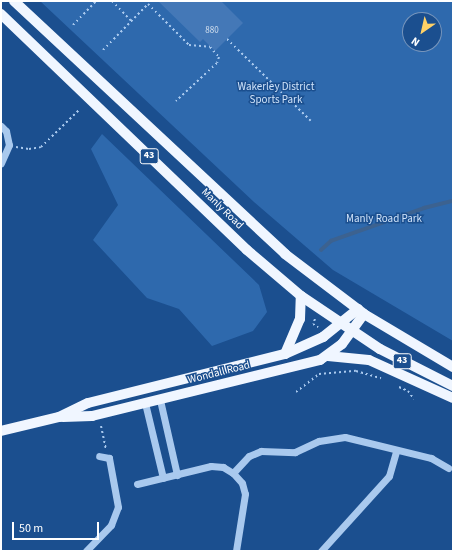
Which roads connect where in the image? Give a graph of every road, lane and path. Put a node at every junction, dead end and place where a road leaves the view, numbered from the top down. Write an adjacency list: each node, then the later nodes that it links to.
1 (14, 1): 16 (main road, Manly Road / 43)
2 (96, 1): 6 (path)
3 (112, 1): 5 (path)
4 (1, 14): 15 (main road, Manly Road / 43)
5 (131, 21): 8 (path); 9 (path)
6 (73, 25)
7 (227, 39): 11 (path)
8 (103, 50)
9 (176, 101)
10 (80, 110): 13 (path)
11 (311, 122)
12 (1, 126): 13 (street)
13 (9, 145): 14 (street)
14 (1, 163)
15 (301, 296): 18 (main road, Manly Road / 43); 21 (main road)
16 (361, 312): 18 (main road, Wondall Road); 20 (main road, Wondall Road); 23 (main road, Manly Road / 43)
17 (315, 319): 19 (path)
18 (341, 324): 20 (main road, Manly Road / 43); 21 (main road, Wondall Road)
19 (320, 328)
20 (352, 332): 22 (main road, Wondall Road); 26 (main road, Manly Road / 43)
21 (284, 354): 32 (main road, Wondall Road)
22 (328, 356): 28 (main road); 30 (main road, Wondall Road)
23 (453, 367)
24 (385, 380): 27 (path)
25 (396, 385): 29 (path)
26 (453, 386)
27 (296, 392)
28 (453, 398)
29 (414, 399)
30 (160, 400): 31 (main road, Wondall Road); 40 (street)
31 (145, 403): 32 (main road, Wondall Road); 41 (street)
32 (59, 417): 34 (main road, Wondall Road)
33 (101, 426): 37 (path)
34 (1, 431)
35 (396, 451): 38 (street); 39 (street); 45 (street)
36 (99, 456): 37 (street)
37 (109, 458): 43 (street)
38 (448, 468)
39 (233, 473): 40 (street); 44 (street)
40 (178, 475): 41 (street)
41 (163, 478): 42 (street)
42 (137, 484)
43 (86, 551)
44 (236, 551)
45 (321, 551)

